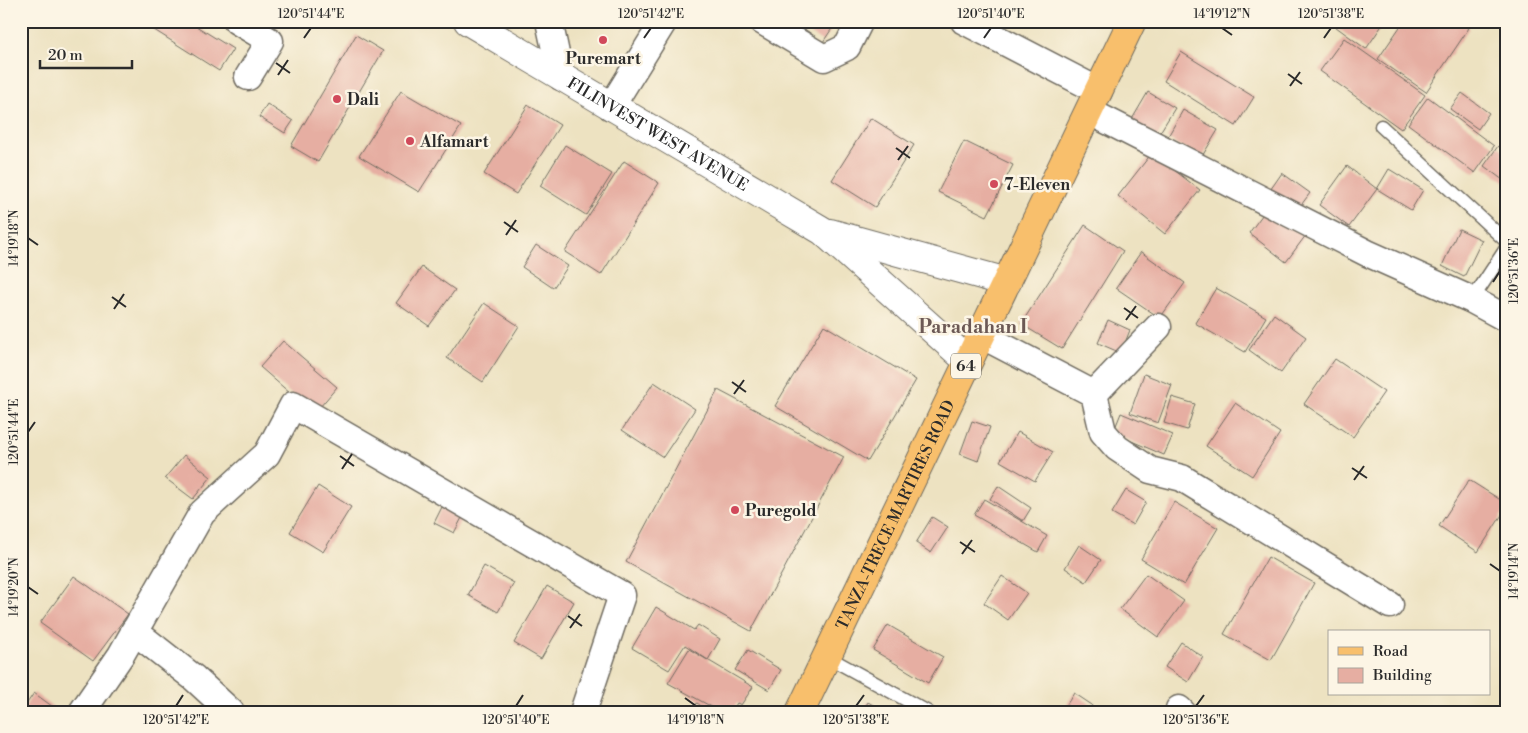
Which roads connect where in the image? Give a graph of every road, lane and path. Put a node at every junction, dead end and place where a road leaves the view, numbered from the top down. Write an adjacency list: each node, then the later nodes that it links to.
1 (237, 21): 9 (street)
2 (468, 21): 10 (street, FILINVEST WEST AVENUE)
3 (549, 21): 10 (street)
4 (664, 21): 12 (street)
5 (762, 21): 6 (street)
6 (860, 21)
7 (964, 21): 11 (street)
8 (1132, 21): 11 (main road, TANZA-TRECE MARTIRES ROAD / 64)
9 (248, 77)
10 (561, 77): 12 (street, FILINVEST WEST AVENUE)
11 (1095, 102): 17 (main road, TANZA-TRECE MARTIRES ROAD / 64); 18 (street)
12 (611, 107): 14 (street, FILINVEST WEST AVENUE)
13 (1381, 126): 15 (lane)
14 (823, 231): 17 (street, FILINVEST WEST AVENUE); 22 (street, FILINVEST WEST AVENUE)
15 (1507, 242)
16 (1507, 247): 18 (lane)
17 (1007, 282): 21 (main road, TANZA-TRECE MARTIRES ROAD / 64)
18 (1472, 300): 19 (street)
19 (1507, 319)
20 (1158, 327): 23 (street)
21 (981, 335): 22 (main road, TANZA-TRECE MARTIRES ROAD / 64); 23 (street)
22 (968, 361): 26 (main road, TANZA-TRECE MARTIRES ROAD / 64)
23 (1094, 394): 24 (street)
24 (1390, 605)
25 (134, 631): 27 (street); 28 (street); 29 (street)
26 (826, 656): 30 (main road, TANZA-TRECE MARTIRES ROAD / 64); 31 (lane)
27 (82, 712)
28 (231, 712)
29 (583, 712)
30 (800, 712)
31 (928, 712)

